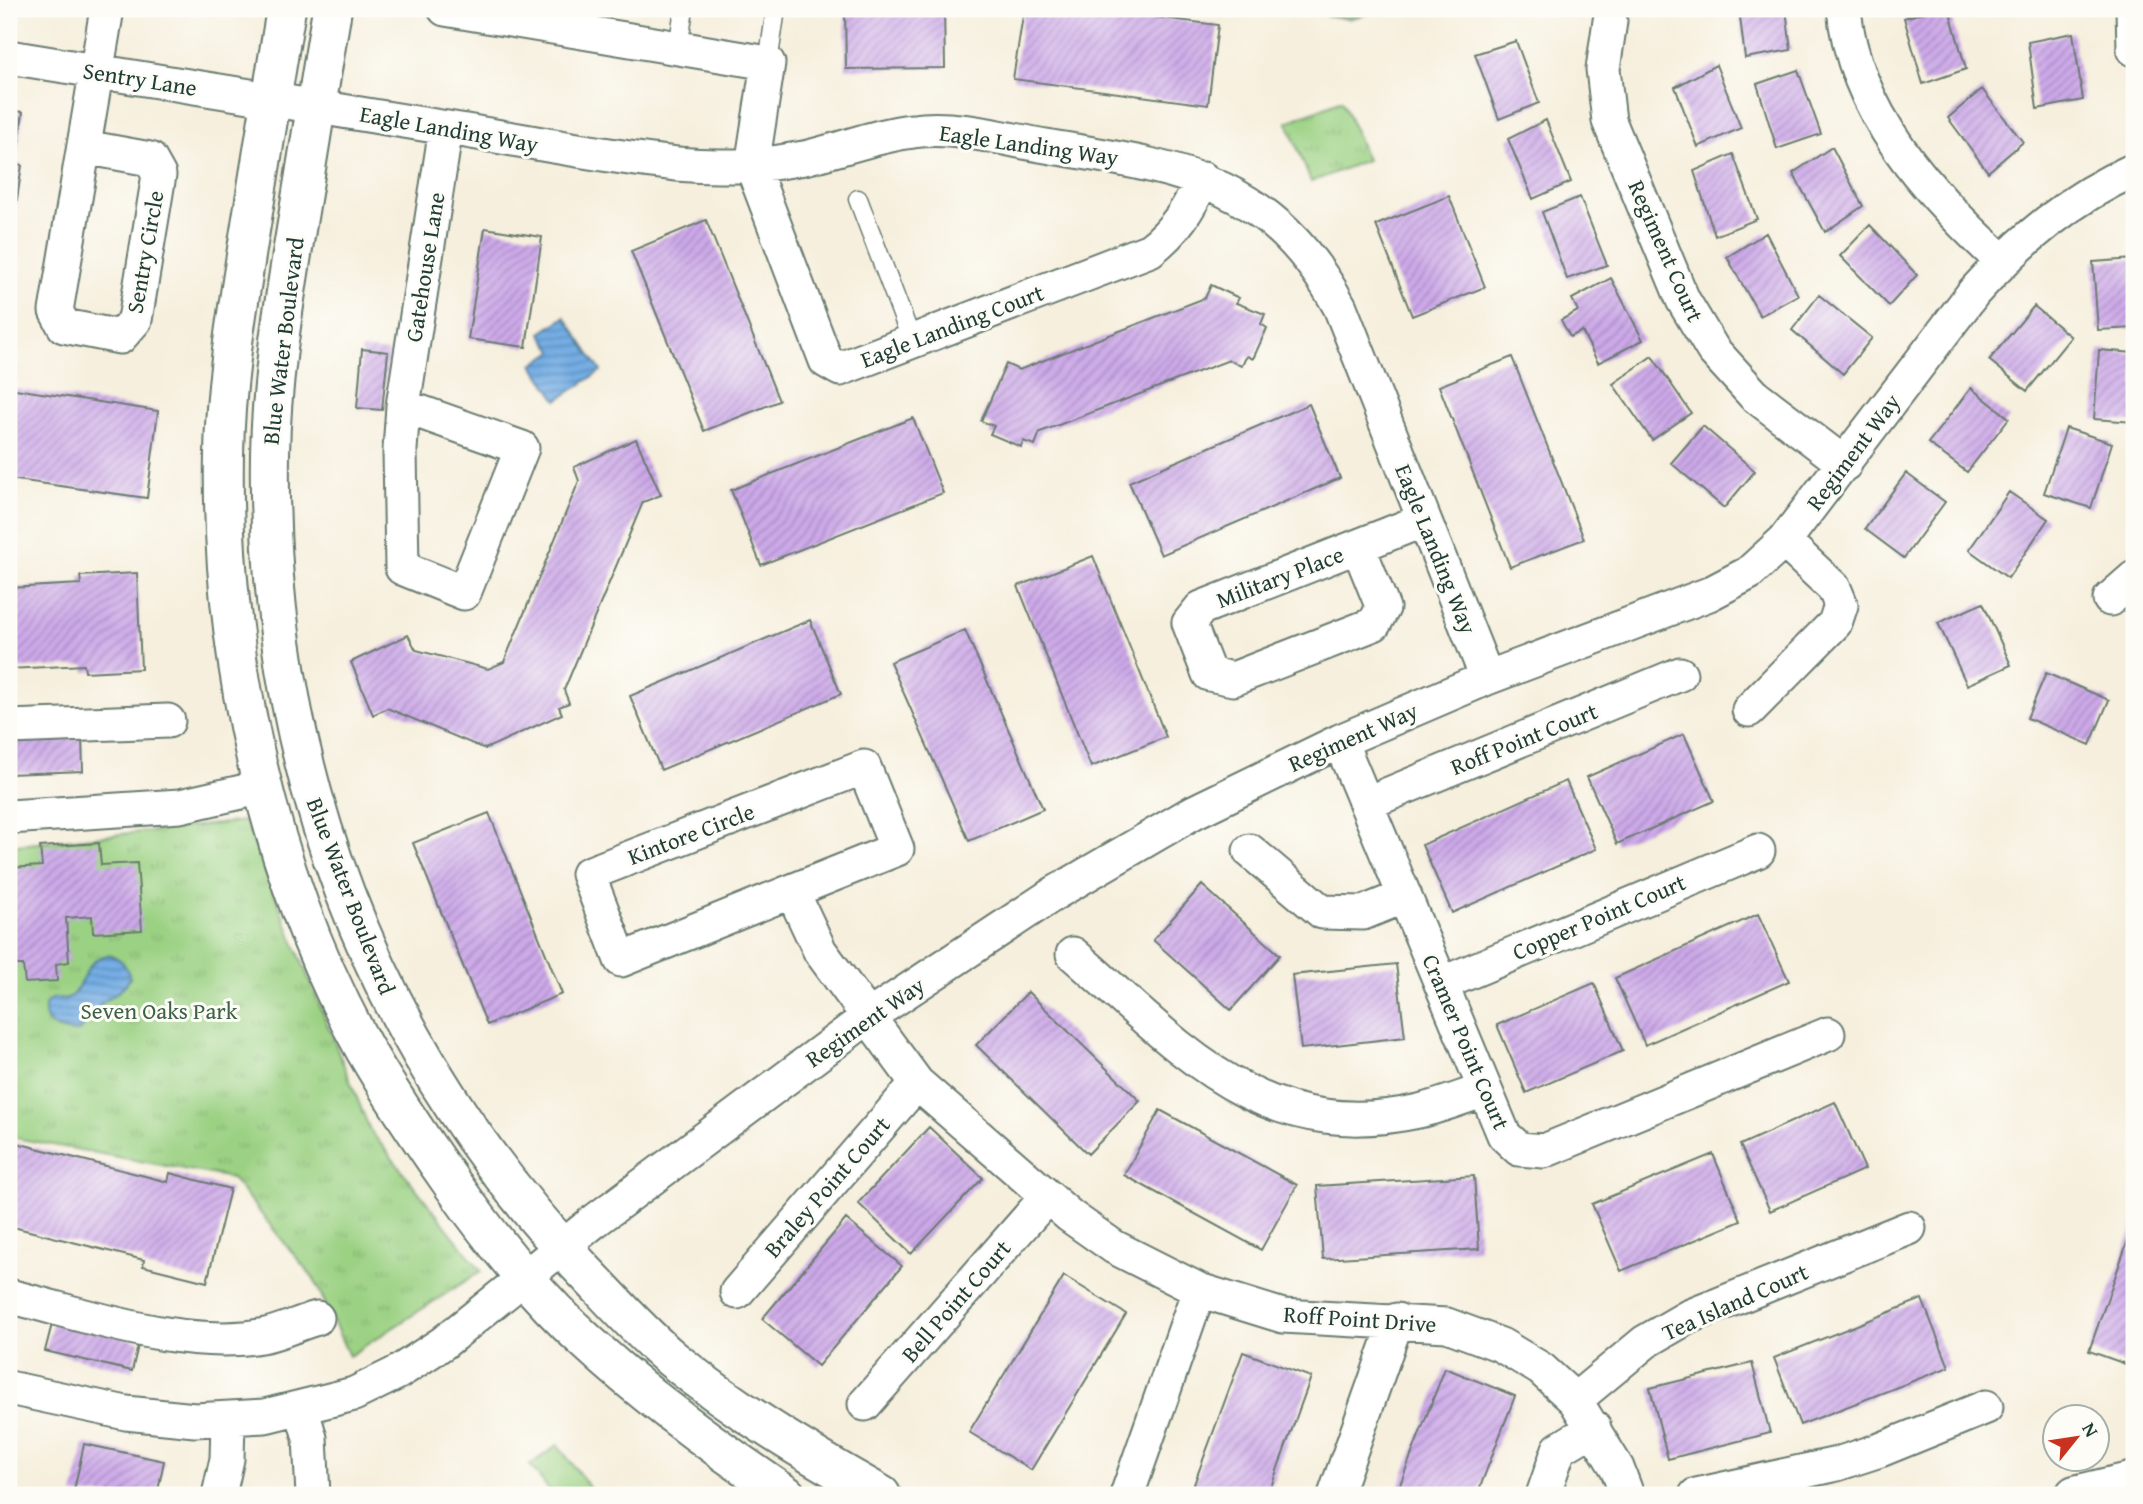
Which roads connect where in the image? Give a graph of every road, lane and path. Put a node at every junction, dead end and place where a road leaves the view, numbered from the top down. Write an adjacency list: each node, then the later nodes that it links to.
1 (107, 9): 14 (street, Sentry Circle)
2 (286, 9): 15 (street, Blue Water Boulevard)
3 (332, 9): 16 (street, Blue Water Boulevard)
4 (445, 9): 10 (street)
5 (684, 9): 10 (lane)
6 (776, 9): 13 (lane)
7 (1844, 9): 23 (street)
8 (2133, 9): 11 (street)
9 (1610, 21): 26 (street, Regiment Court)
10 (678, 48): 13 (street)
11 (2134, 49)
12 (9, 57): 14 (street, Sentry Lane)
13 (768, 63): 19 (street)
14 (95, 72): 15 (street, Sentry Lane); 18 (street, Sentry Circle)
15 (270, 100): 16 (street, Eagle Landing Way); 36 (street, Blue Water Boulevard)
16 (316, 107): 17 (street, Eagle Landing Way); 51 (street, Blue Water Boulevard)
17 (446, 128): 19 (street, Eagle Landing Way); 25 (street, Gatehouse Lane)
18 (84, 147): 18 (street, Sentry Circle)
19 (752, 166): 21 (street, Eagle Landing Way); 24 (street, Eagle Landing Court)
20 (2134, 170): 23 (street, Regiment Way)
21 (1203, 179): 24 (street, Eagle Landing Court); 27 (street, Eagle Landing Way)
22 (859, 199): 24 (lane)
23 (2001, 261): 26 (street, Regiment Way)
24 (912, 341)
25 (403, 406): 25 (street, Gatehouse Lane)
26 (1845, 464): 28 (street, Regiment Way)
27 (1424, 520): 29 (street, Military Place); 31 (street, Eagle Landing Way)
28 (1784, 541): 31 (street, Regiment Way); 32 (street)
29 (1358, 546): 29 (street, Military Place)
30 (1680, 674): 37 (street, Roff Point Court)
31 (1487, 678): 35 (street, Regiment Way)
32 (1749, 710)
33 (168, 721): 34 (street)
34 (9, 727)
35 (1339, 741): 37 (street, Cramer Point Court); 45 (street, Regiment Way)
36 (263, 787): 38 (street); 52 (street, Blue Water Boulevard)
37 (1367, 803): 42 (street, Cramer Point Court)
38 (9, 817)
39 (1250, 851): 42 (street)
40 (1758, 851): 44 (street, Copper Point Court)
41 (792, 891): 41 (street, Kintore Circle); 45 (street)
42 (1405, 896): 44 (street, Cramer Point Court)
43 (1073, 954): 48 (street)
44 (1441, 984): 48 (street, Cramer Point Court)
45 (868, 1017): 47 (street, Roff Point Drive); 51 (street, Regiment Way)
46 (1828, 1034): 48 (street, Cramer Point Court)
47 (917, 1083): 49 (street, Roff Point Drive); 54 (street, Braley Point Court)
48 (1485, 1090)
49 (1047, 1196): 53 (street, Roff Point Drive); 60 (street, Bell Point Court)
50 (1909, 1228): 59 (street, Tea Island Court)
51 (561, 1247): 52 (street, Regiment Way); 69 (street, Blue Water Boulevard)
52 (524, 1277): 62 (street, Regiment Way); 68 (street, Blue Water Boulevard)
53 (1199, 1290): 57 (street, Roff Point Drive); 70 (street)
54 (737, 1292)
55 (9, 1296): 56 (street)
56 (317, 1318)
57 (1397, 1320): 59 (street, Roff Point Drive); 71 (street)
58 (9, 1388): 63 (street, Regiment Way)
59 (1575, 1400): 64 (street, Roff Point Drive)
60 (865, 1405)
61 (1986, 1406): 74 (street)
62 (301, 1407): 63 (street, Regiment Way); 67 (street)
63 (228, 1420): 66 (street)
64 (1594, 1428): 72 (street); 73 (street, Roff Point Drive)
65 (2134, 1481): 75 (street)
66 (219, 1495)
67 (313, 1495)
68 (786, 1495)
69 (881, 1495)
70 (1127, 1495)
71 (1335, 1495)
72 (1542, 1495)
73 (1627, 1495)
74 (1696, 1495)
75 (2075, 1495)

